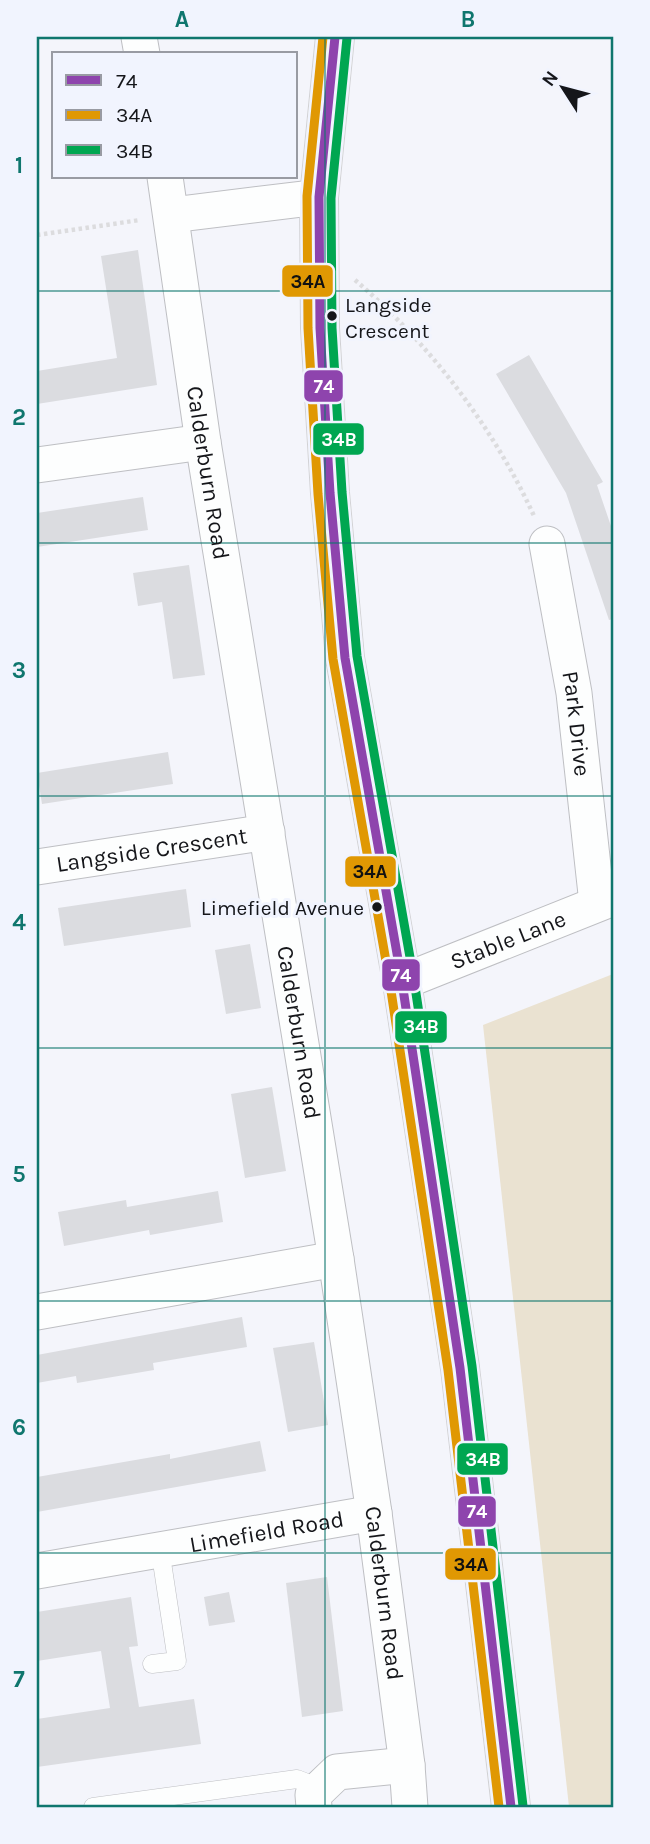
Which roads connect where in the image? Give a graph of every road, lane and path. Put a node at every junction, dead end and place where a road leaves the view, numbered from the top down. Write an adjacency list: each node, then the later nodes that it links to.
1 (335, 37): 3 (main road)
2 (165, 178): 4 (street, Calderburn Road)
3 (318, 197): 4 (street); 6 (main road)
4 (172, 215): 5 (path); 7 (street, Calderburn Road)
5 (37, 235)
6 (319, 250): 9 (path); 13 (main road)
7 (204, 442): 8 (street); 10 (street, Calderburn Road)
8 (37, 465)
9 (547, 544): 12 (street, Park Drive)
10 (267, 832): 11 (street, Langside Crescent); 14 (street, Calderburn Road)
11 (37, 867)
12 (605, 901): 13 (street, Stable Lane)
13 (402, 982): 24 (main road)
14 (337, 1259): 15 (street); 16 (street, Calderburn Road)
15 (37, 1312)
16 (374, 1513): 17 (street, Limefield Road); 20 (street, Calderburn Road)
17 (160, 1549): 18 (street, Limefield Road); 19 (lane, Limefield Road)
18 (37, 1571)
19 (152, 1664)
20 (407, 1765): 21 (street); 23 (street, Calderburn Road)
21 (317, 1798): 22 (lane)
22 (93, 1807)
23 (410, 1807)
24 (510, 1807)

